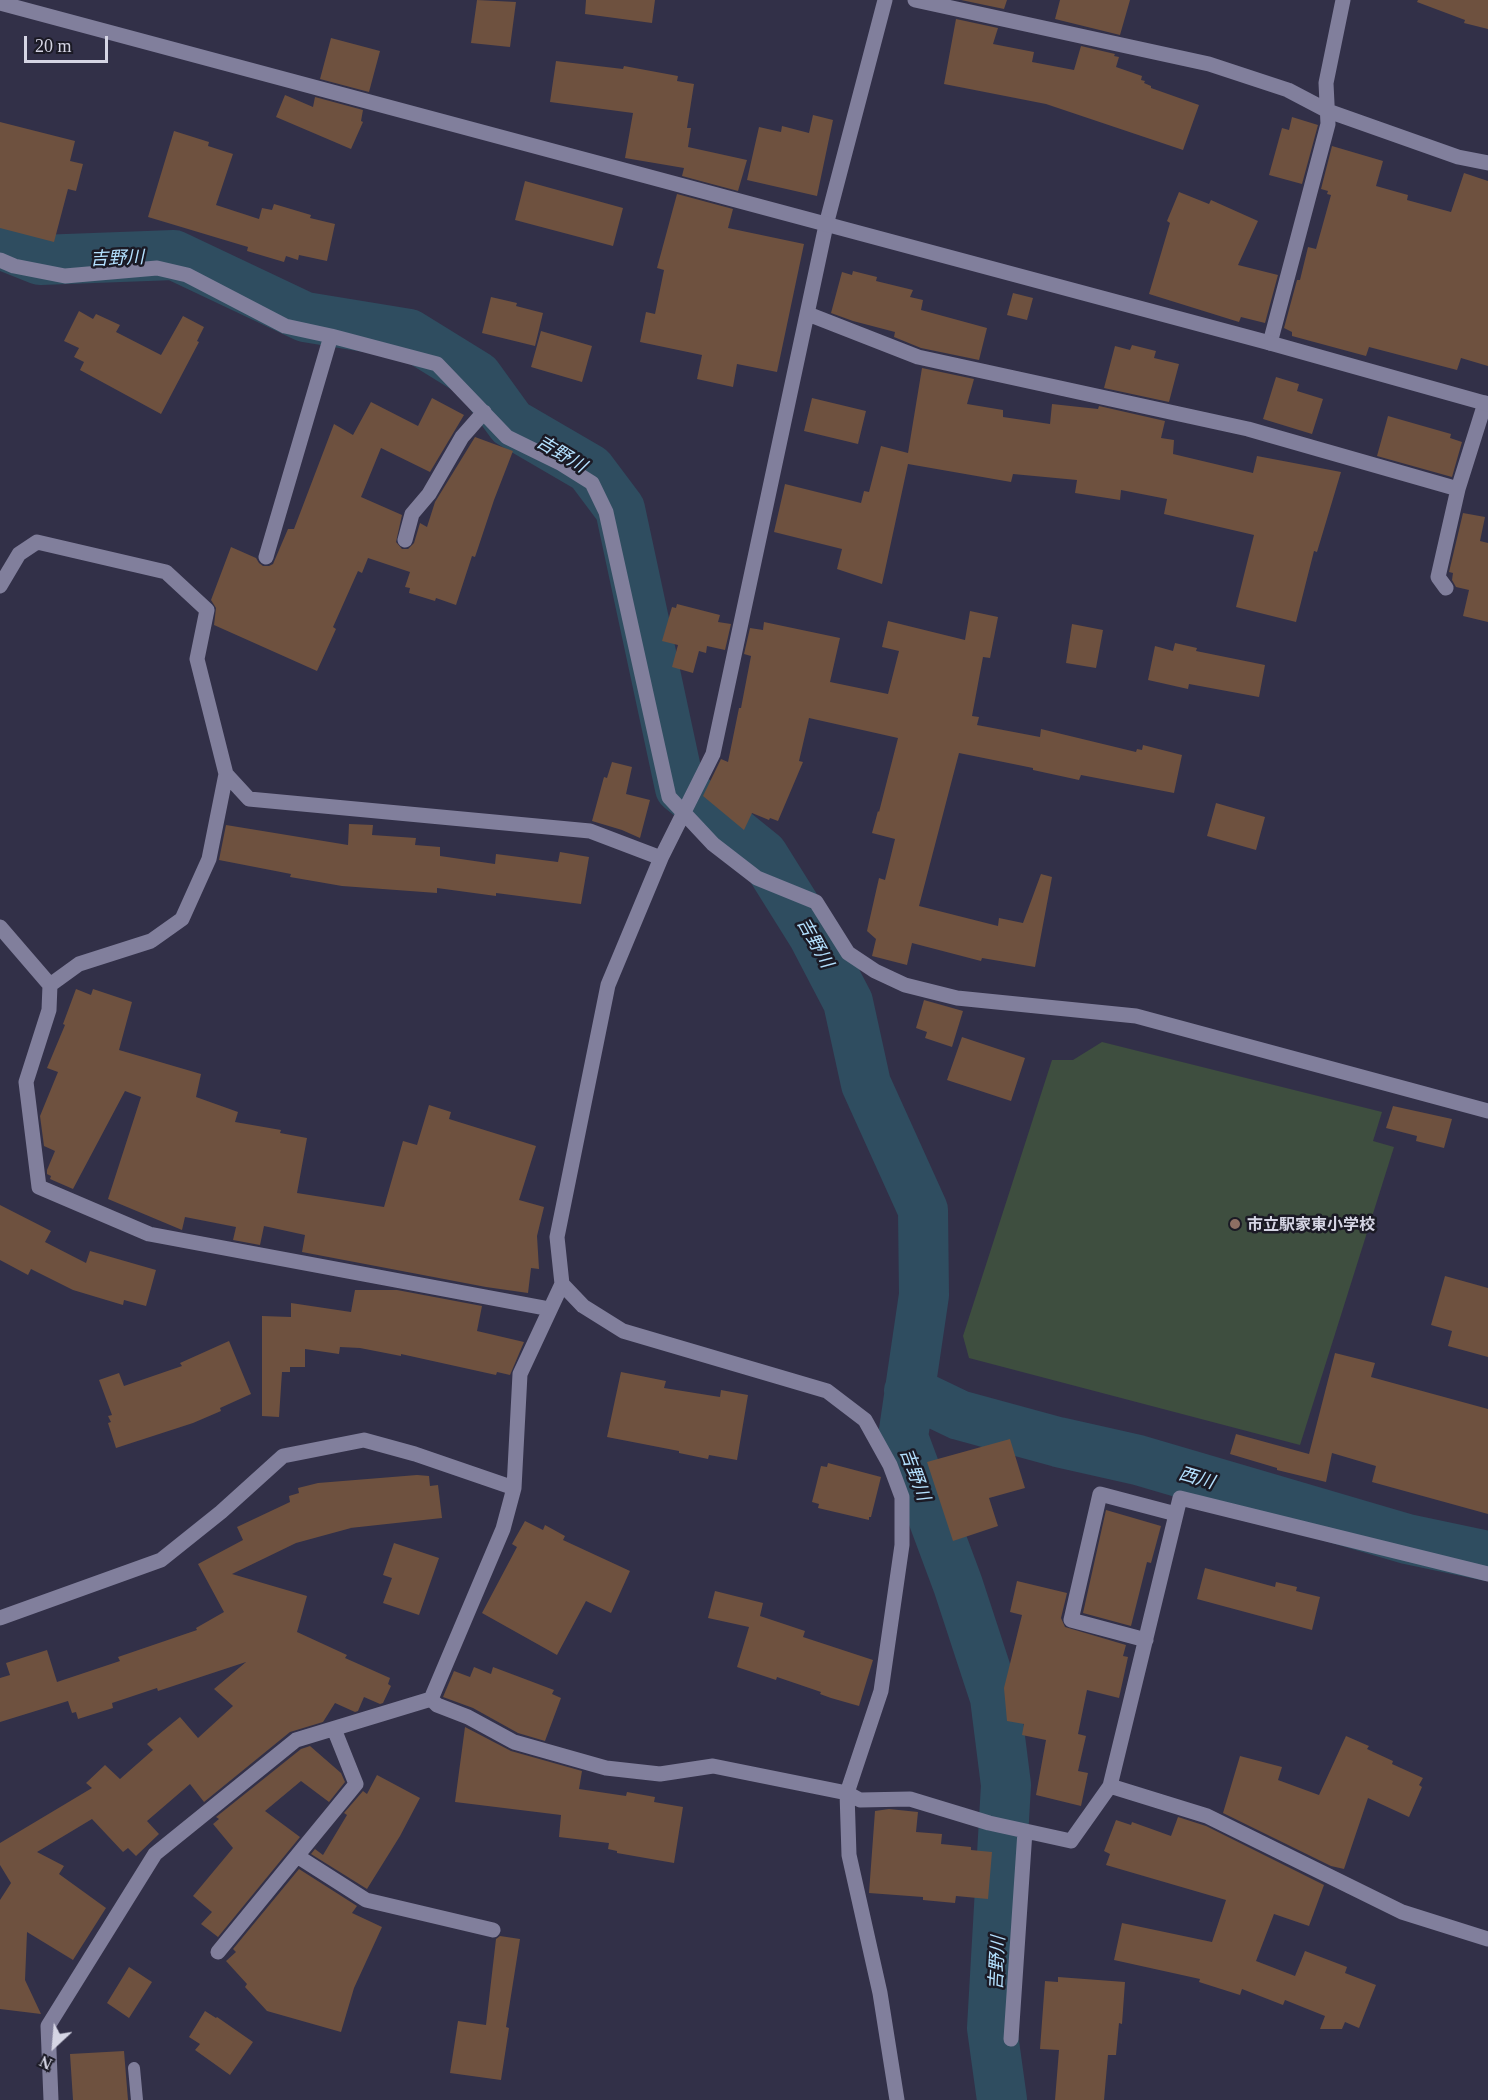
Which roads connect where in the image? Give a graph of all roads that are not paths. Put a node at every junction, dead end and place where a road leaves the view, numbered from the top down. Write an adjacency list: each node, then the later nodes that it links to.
1 (885, 0): 7 (street)
2 (915, 0): 5 (street)
3 (1343, 0): 5 (street)
4 (0, 3): 7 (street)
5 (1328, 111): 6 (street); 11 (street)
6 (1488, 163)
7 (826, 225): 9 (street); 11 (street)
8 (0, 260): 10 (street)
9 (808, 314): 14 (street); 20 (street)
10 (331, 336): 13 (street); 16 (street)
11 (1270, 343): 12 (street)
12 (1487, 403): 14 (street)
13 (484, 412): 15 (street); 20 (street)
14 (1458, 489): 18 (street)
15 (405, 540)
16 (266, 557)
17 (0, 586): 19 (street)
18 (1446, 588)
19 (226, 774): 21 (street); 23 (street)
20 (682, 813): 21 (street); 24 (street)
21 (661, 858): 25 (street)
22 (0, 927): 23 (street)
23 (50, 985): 26 (street)
24 (1488, 1111)
25 (562, 1284): 26 (street); 35 (street)
26 (550, 1309): 27 (street)
27 (514, 1488): 30 (street); 32 (street)
28 (1176, 1514): 29 (street); 31 (street); 31 (street)
29 (1488, 1574)
30 (0, 1618)
31 (1146, 1640): 34 (street)
32 (431, 1699): 33 (street); 35 (street)
33 (334, 1729): 37 (street); 43 (street)
34 (1110, 1786): 36 (street); 39 (street)
35 (847, 1793): 36 (street); 45 (street)
36 (1025, 1831): 41 (street)
37 (297, 1856): 38 (street); 40 (street)
38 (493, 1930)
39 (1488, 1939)
40 (218, 1952)
41 (1011, 2038)
42 (134, 2068): 44 (lane)
43 (51, 2100)
44 (137, 2100)
45 (897, 2100)

